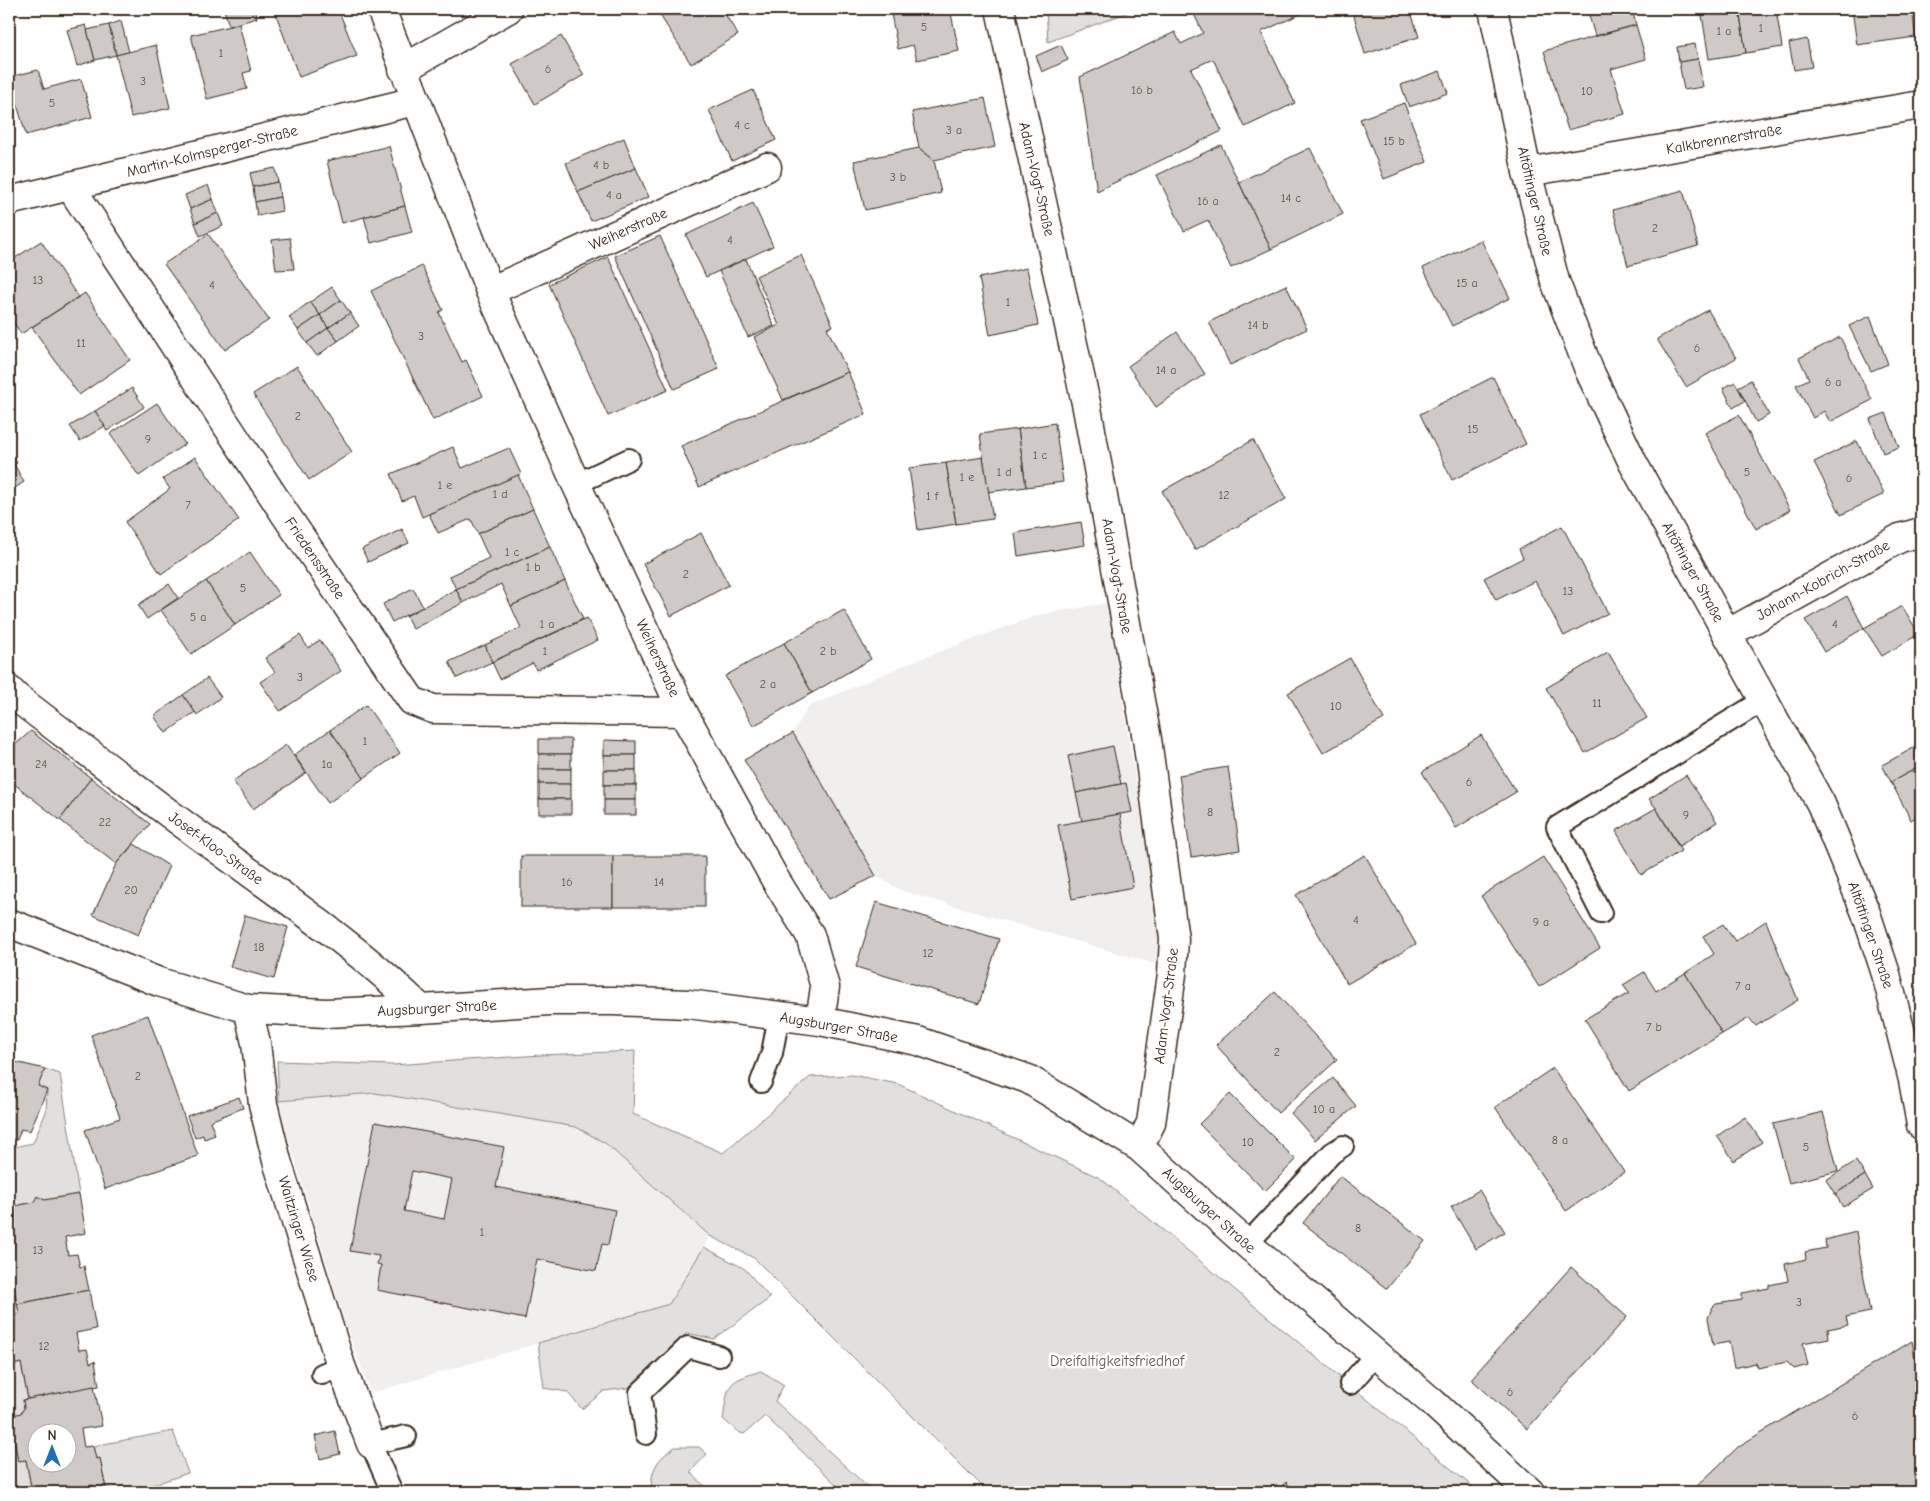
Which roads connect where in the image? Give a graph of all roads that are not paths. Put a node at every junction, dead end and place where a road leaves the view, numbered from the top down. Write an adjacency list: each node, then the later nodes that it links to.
1 (381, 9): 5 (street, Weiherstraße)
2 (508, 9): 5 (street)
3 (1000, 9): 29 (street, Adam-Vogt-Straße)
4 (1493, 9): 9 (street, Altöttinger Straße)
5 (404, 69): 6 (street, Weiherstraße)
6 (415, 101): 10 (street, Martin-Kolmsperger-Straße); 12 (street, Weiherstraße)
7 (1921, 105): 9 (street, Kalkbrennerstraße)
8 (767, 167): 12 (street, Weiherstraße)
9 (1528, 172): 16 (street, Altöttinger Straße)
10 (70, 186): 11 (street, Martin-Kolmsperger-Straße); 19 (street, Friedensstraße)
11 (9, 201)
12 (490, 291): 14 (street, Weiherstraße)
13 (629, 459): 14 (lane)
14 (576, 484): 19 (street, Weiherstraße)
15 (1921, 532): 16 (street, Johann-Kobrich-Straße)
16 (1727, 634): 18 (street, Altöttinger Straße)
17 (11, 697): 23 (street, Josef-Kloo-Straße)
18 (1764, 700): 20 (lane); 27 (street, Altöttinger Straße)
19 (683, 712): 25 (street, Weiherstraße)
20 (1601, 913)
21 (9, 923): 22 (street, Augsburger Straße)
22 (248, 1009): 23 (street, Augsburger Straße); 36 (street, Waitzinger Wiese)
23 (420, 1010): 24 (street, Augsburger Straße)
24 (779, 1016): 25 (street, Augsburger Straße); 26 (lane)
25 (820, 1021): 29 (street, Augsburger Straße)
26 (761, 1082)
27 (1921, 1125)
28 (1343, 1146): 30 (lane)
29 (1139, 1147): 30 (street, Augsburger Straße)
30 (1247, 1244): 31 (street, Augsburger Straße)
31 (1376, 1354): 33 (lane); 38 (street, Augsburger Straße)
32 (720, 1356): 34 (lane)
33 (1350, 1384)
34 (646, 1434)
35 (406, 1436): 36 (lane)
36 (371, 1444): 37 (lane)
37 (392, 1492)
38 (1530, 1492)

